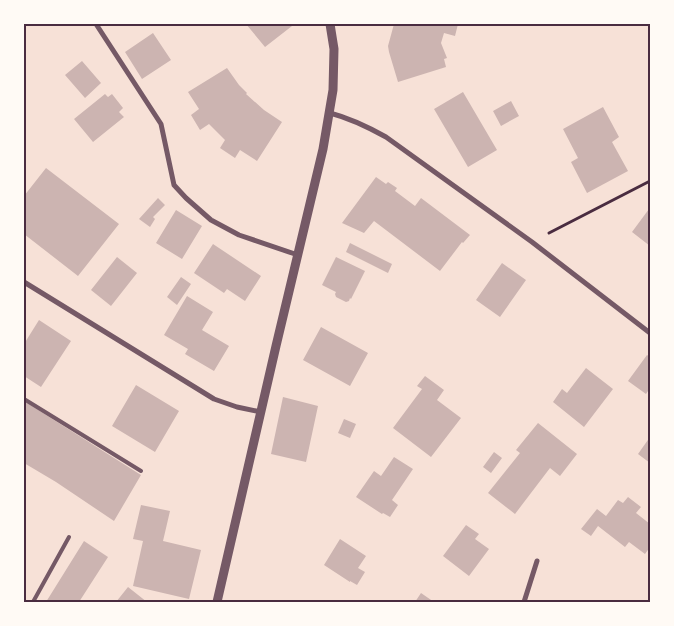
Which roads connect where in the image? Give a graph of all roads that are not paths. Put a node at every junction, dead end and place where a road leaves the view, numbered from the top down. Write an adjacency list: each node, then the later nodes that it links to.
1 (96, 24): 4 (street)
2 (330, 24): 3 (street)
3 (330, 113): 4 (street); 6 (street)
4 (298, 255): 8 (street)
5 (24, 282): 8 (street)
6 (650, 334)
7 (24, 399): 9 (lane)
8 (261, 412): 13 (street)
9 (141, 471)
10 (69, 537): 12 (lane)
11 (537, 561): 14 (street)
12 (33, 602)
13 (217, 602)
14 (524, 602)

